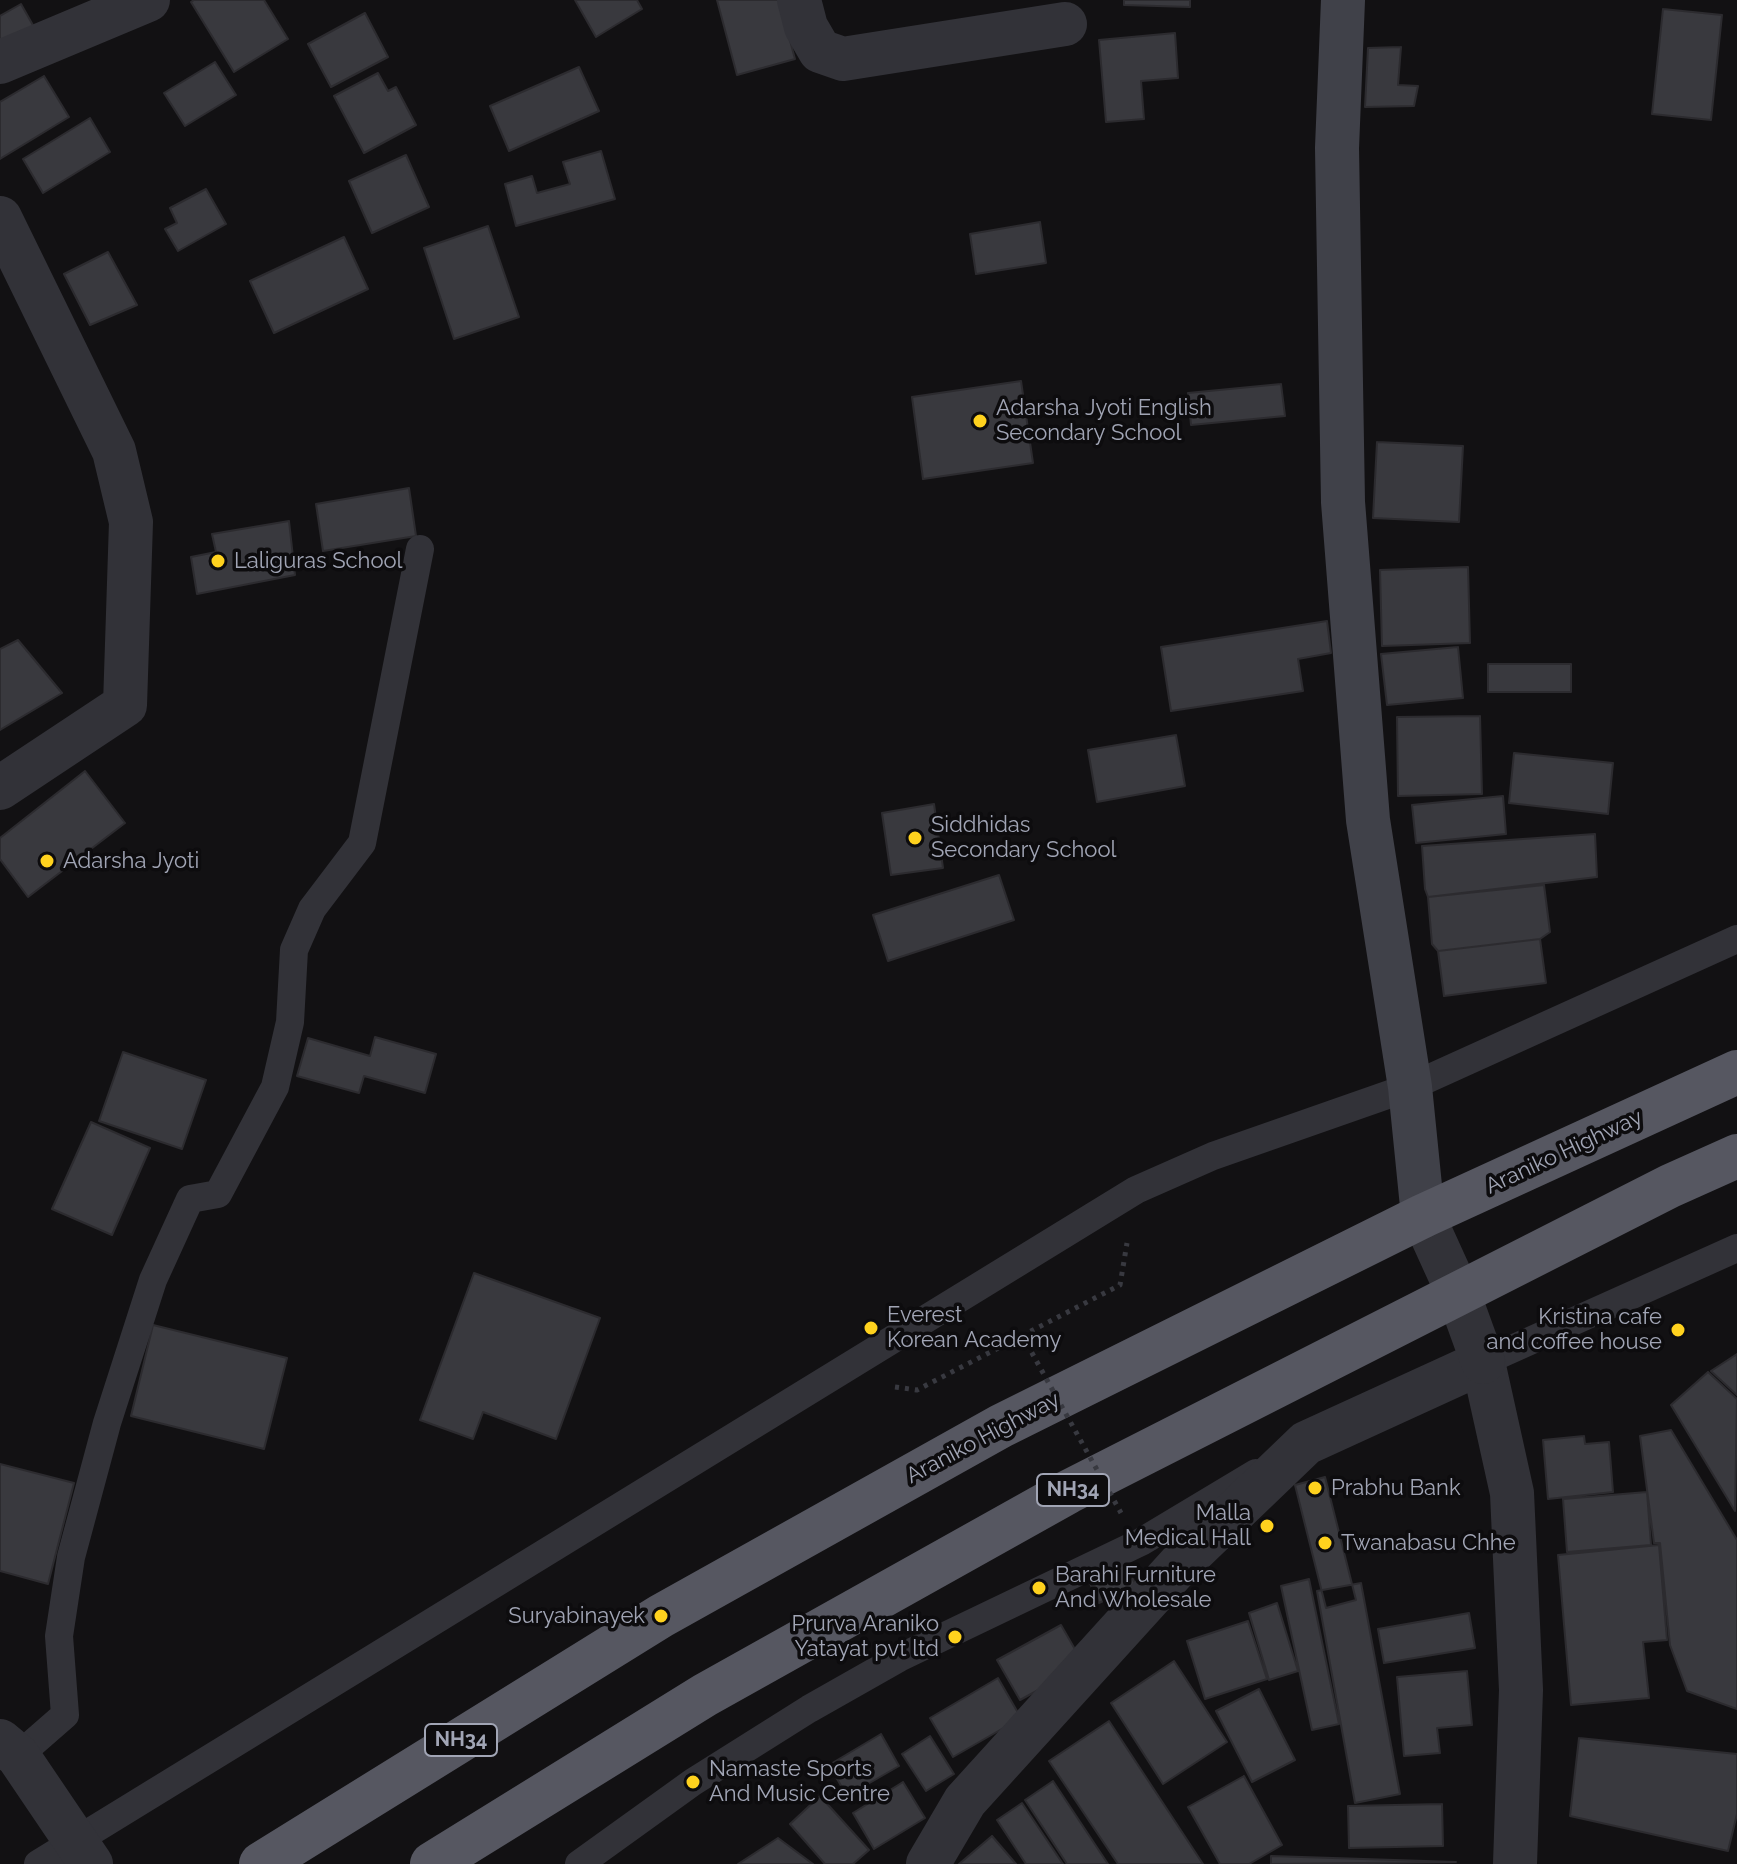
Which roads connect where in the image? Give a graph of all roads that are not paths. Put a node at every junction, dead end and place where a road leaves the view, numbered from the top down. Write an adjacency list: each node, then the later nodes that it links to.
1 (148, 0): 5 (street)
2 (799, 0): 4 (street)
3 (1343, 0): 11 (main road)
4 (1065, 24)
5 (0, 62)
6 (0, 218): 8 (street)
7 (420, 549): 18 (lane)
8 (0, 788)
9 (1737, 939): 11 (lane)
10 (1737, 1072): 13 (highway, Araniko Highway / NH34)
11 (1410, 1087): 13 (main road); 19 (lane)
12 (1737, 1156): 15 (highway, NH34)
13 (1423, 1216): 15 (street); 21 (highway, Araniko Highway / NH34)
14 (1737, 1248): 16 (lane)
15 (1458, 1293): 16 (street); 22 (highway, NH34)
16 (1483, 1362): 17 (street); 25 (street)
17 (1306, 1443): 23 (lane); 24 (street)
18 (9, 1749): 19 (street)
19 (85, 1853): 20 (lane)
20 (38, 1864)
21 (261, 1864)
22 (432, 1864)
23 (579, 1864)
24 (928, 1864)
25 (1515, 1864)

